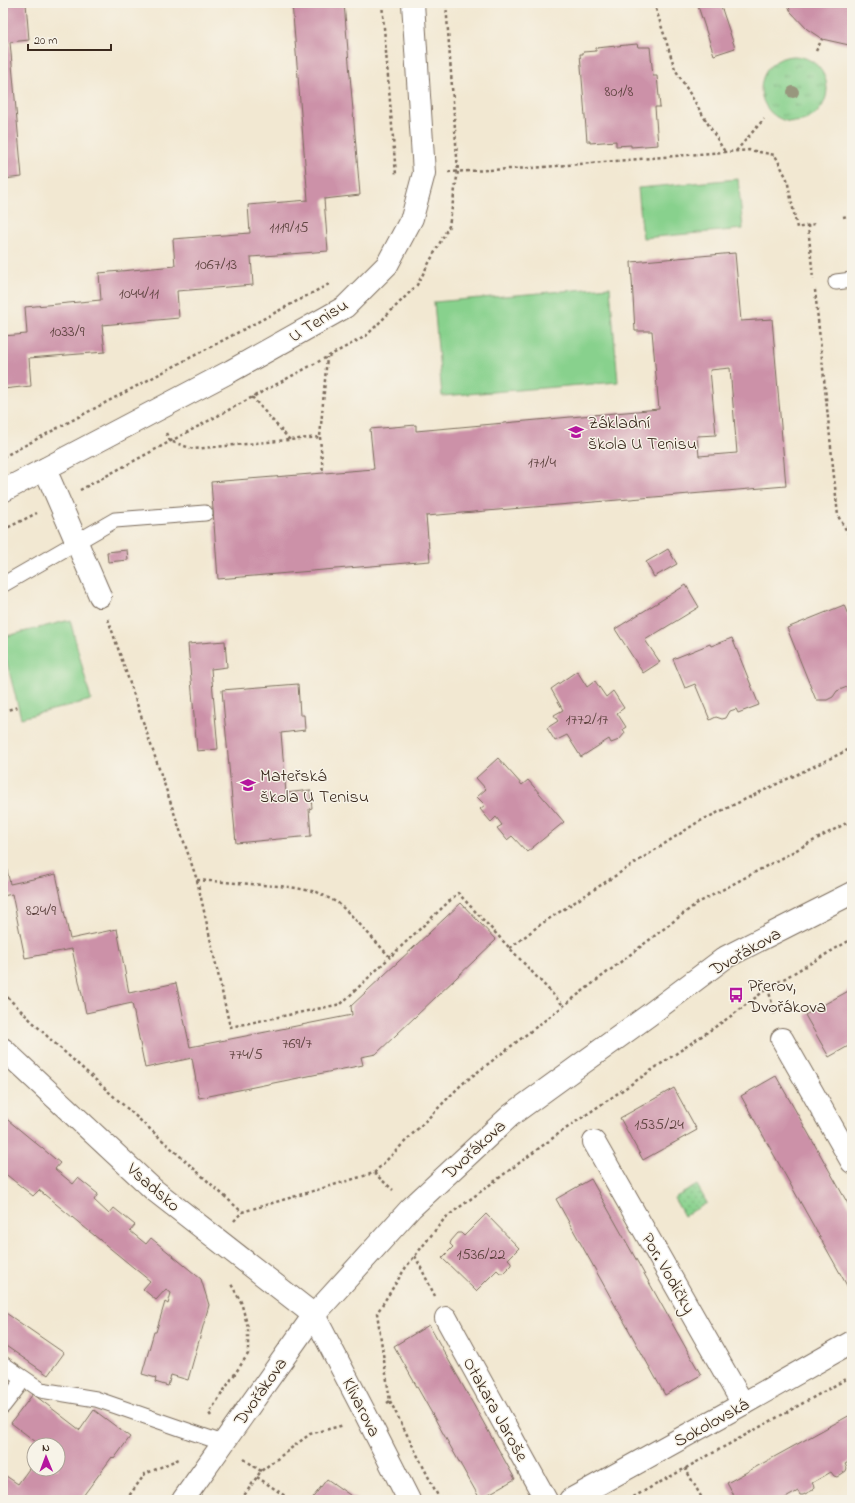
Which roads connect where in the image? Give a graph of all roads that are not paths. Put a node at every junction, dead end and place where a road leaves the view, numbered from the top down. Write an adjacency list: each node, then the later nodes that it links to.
1 (413, 3): 4 (street, U Tenisu)
2 (852, 280): 3 (lane)
3 (836, 282)
4 (45, 469): 5 (street, U Tenisu); 7 (street)
5 (3, 490)
6 (206, 513): 7 (lane)
7 (76, 542): 8 (lane); 9 (street)
8 (4, 584)
9 (100, 596)
10 (852, 893): 15 (street, Dvořákova)
11 (782, 1039): 14 (street)
12 (3, 1049): 15 (street, Vsadsko)
13 (594, 1142): 20 (street, Por. Vodičky)
14 (852, 1162)
15 (314, 1316): 22 (street, Dvořákova); 24 (street, Klivarova)
16 (446, 1318): 25 (street, Otakara Jaroše)
17 (852, 1342): 20 (street, Sokolovská)
18 (3, 1364): 19 (lane)
19 (24, 1379): 21 (lane); 22 (lane)
20 (743, 1404): 26 (street, Sokolovská)
21 (3, 1406)
22 (223, 1443): 23 (street, Dvořákova)
23 (183, 1500)
24 (409, 1500)
25 (546, 1500)
26 (570, 1500)

